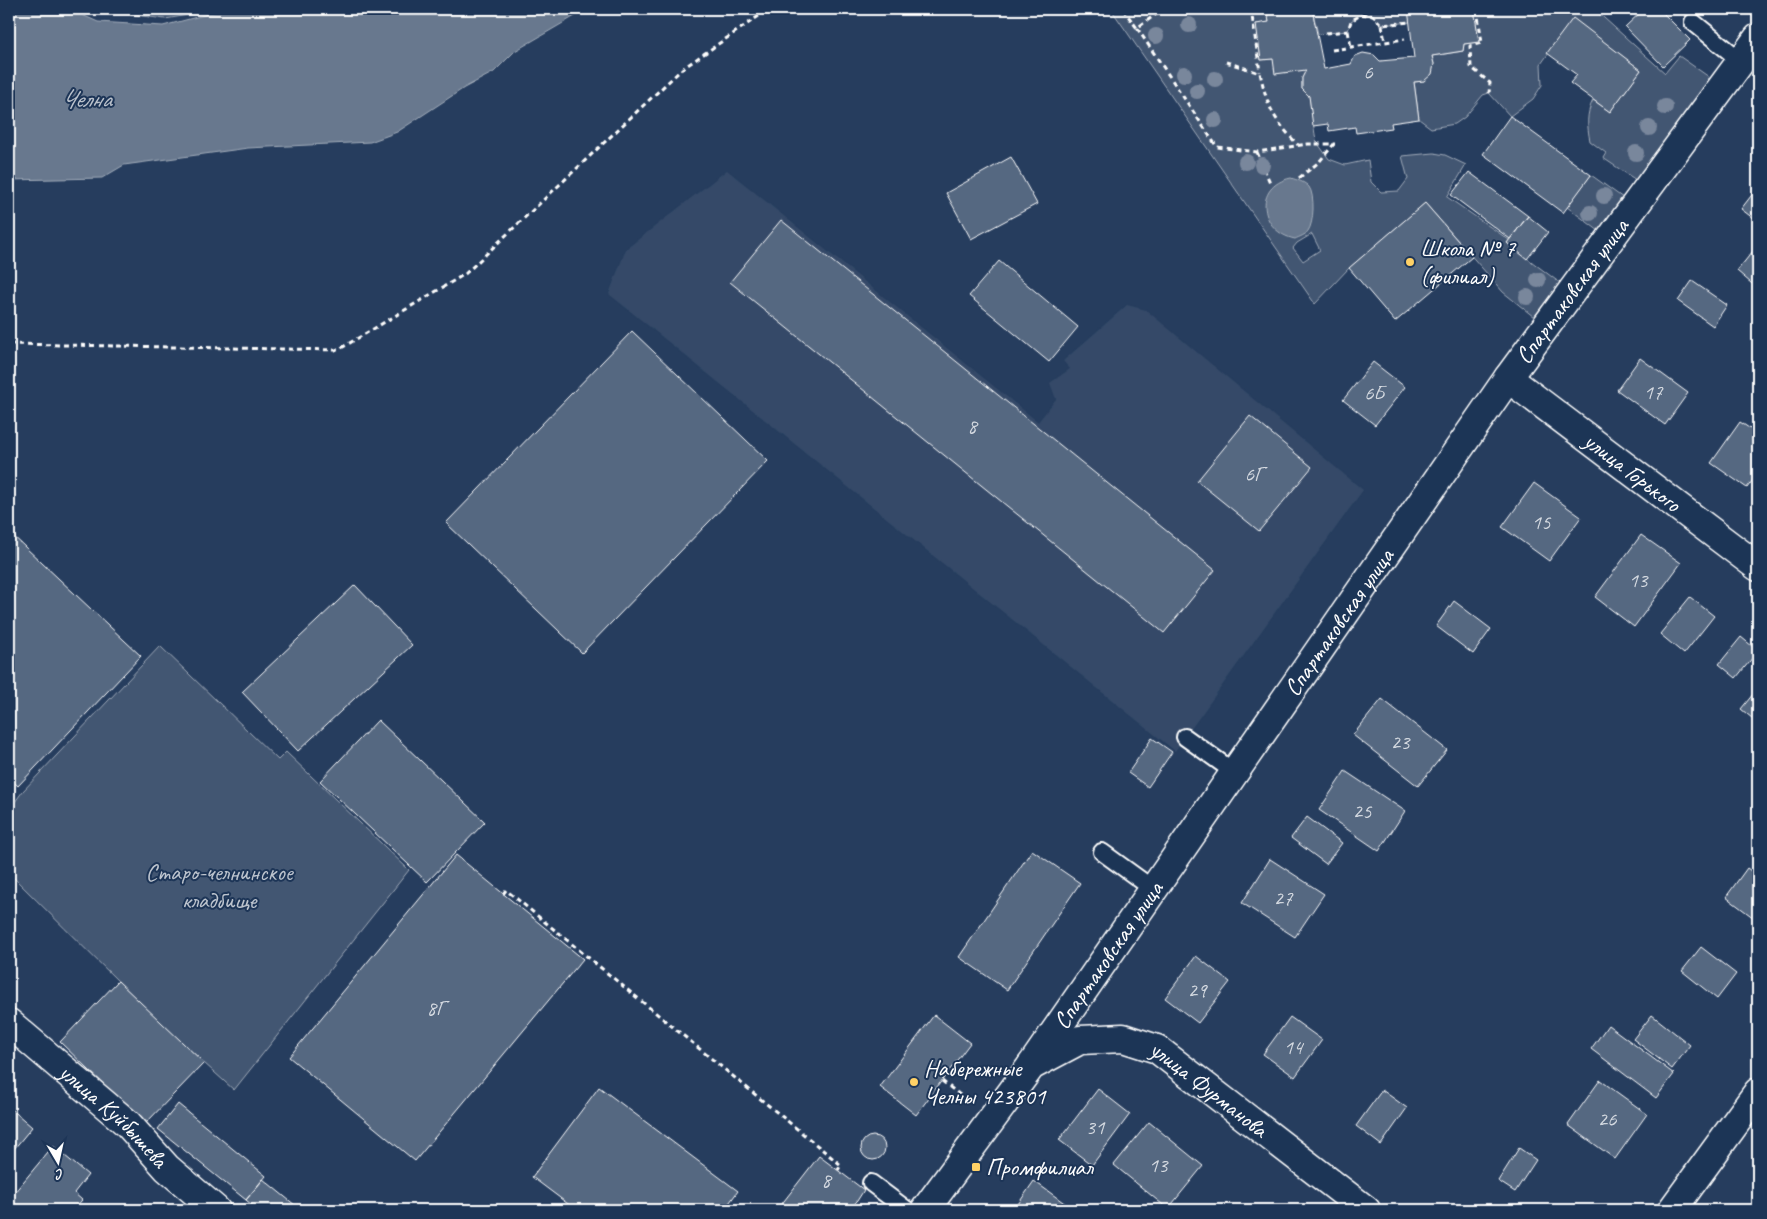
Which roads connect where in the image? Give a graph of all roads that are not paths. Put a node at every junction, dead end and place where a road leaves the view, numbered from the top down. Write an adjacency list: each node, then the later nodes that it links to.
1 (1694, 22): 3 (lane)
2 (1758, 38): 3 (street, Спартаковская улица)
3 (1741, 61): 4 (street, Спартаковская улица)
4 (1508, 378): 5 (street, улица Горького); 7 (street, Спартаковская улица)
5 (1758, 567)
6 (1185, 737): 7 (lane)
7 (1234, 772): 9 (street, Спартаковская улица)
8 (1102, 852): 9 (lane)
9 (1153, 889): 11 (street, Спартаковская улица)
10 (9, 1023): 14 (street, улица Куйбышева)
11 (1031, 1066): 16 (street, Спартаковская улица); 17 (street, улица Фурманова)
12 (1758, 1092): 18 (street)
13 (871, 1182): 15 (lane)
14 (216, 1210)
15 (907, 1210)
16 (925, 1210)
17 (1366, 1210)
18 (1672, 1210)

